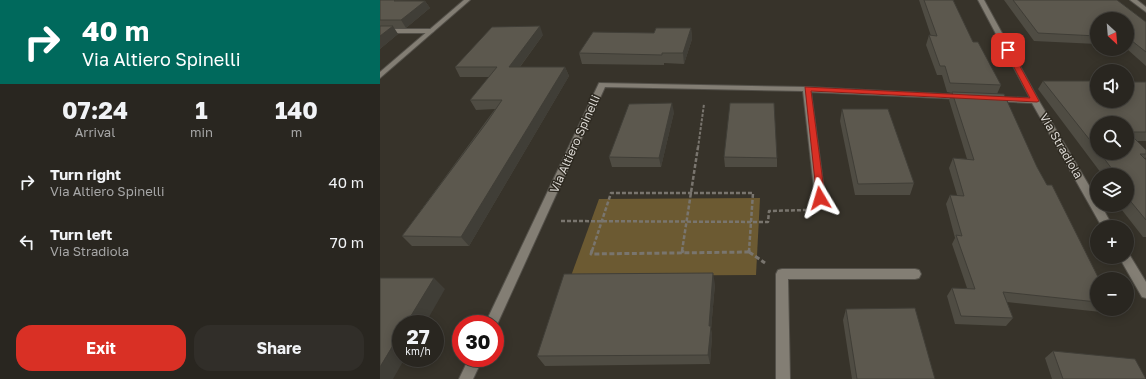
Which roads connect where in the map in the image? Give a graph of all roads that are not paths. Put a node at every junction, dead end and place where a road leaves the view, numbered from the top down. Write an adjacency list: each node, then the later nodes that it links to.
1 (467, 0): 6 (street)
2 (981, 0): 11 (street, Via Stradiola)
3 (1133, 0): 4 (street)
4 (1146, 10)
5 (380, 31): 6 (street)
6 (431, 31): 7 (street)
7 (380, 76)
8 (807, 89): 9 (street, Via Altiero Spinelli); 12 (street); 17 (street, Via Altiero Spinelli)
9 (970, 97)
10 (985, 98): 11 (street)
11 (1035, 101): 13 (street, Via Stradiola)
12 (820, 198)
13 (1104, 220)
14 (1129, 264): 16 (street)
15 (915, 274): 20 (street)
16 (1146, 293)
17 (496, 315)
18 (472, 367): 19 (street)
19 (466, 379)
20 (783, 379)

